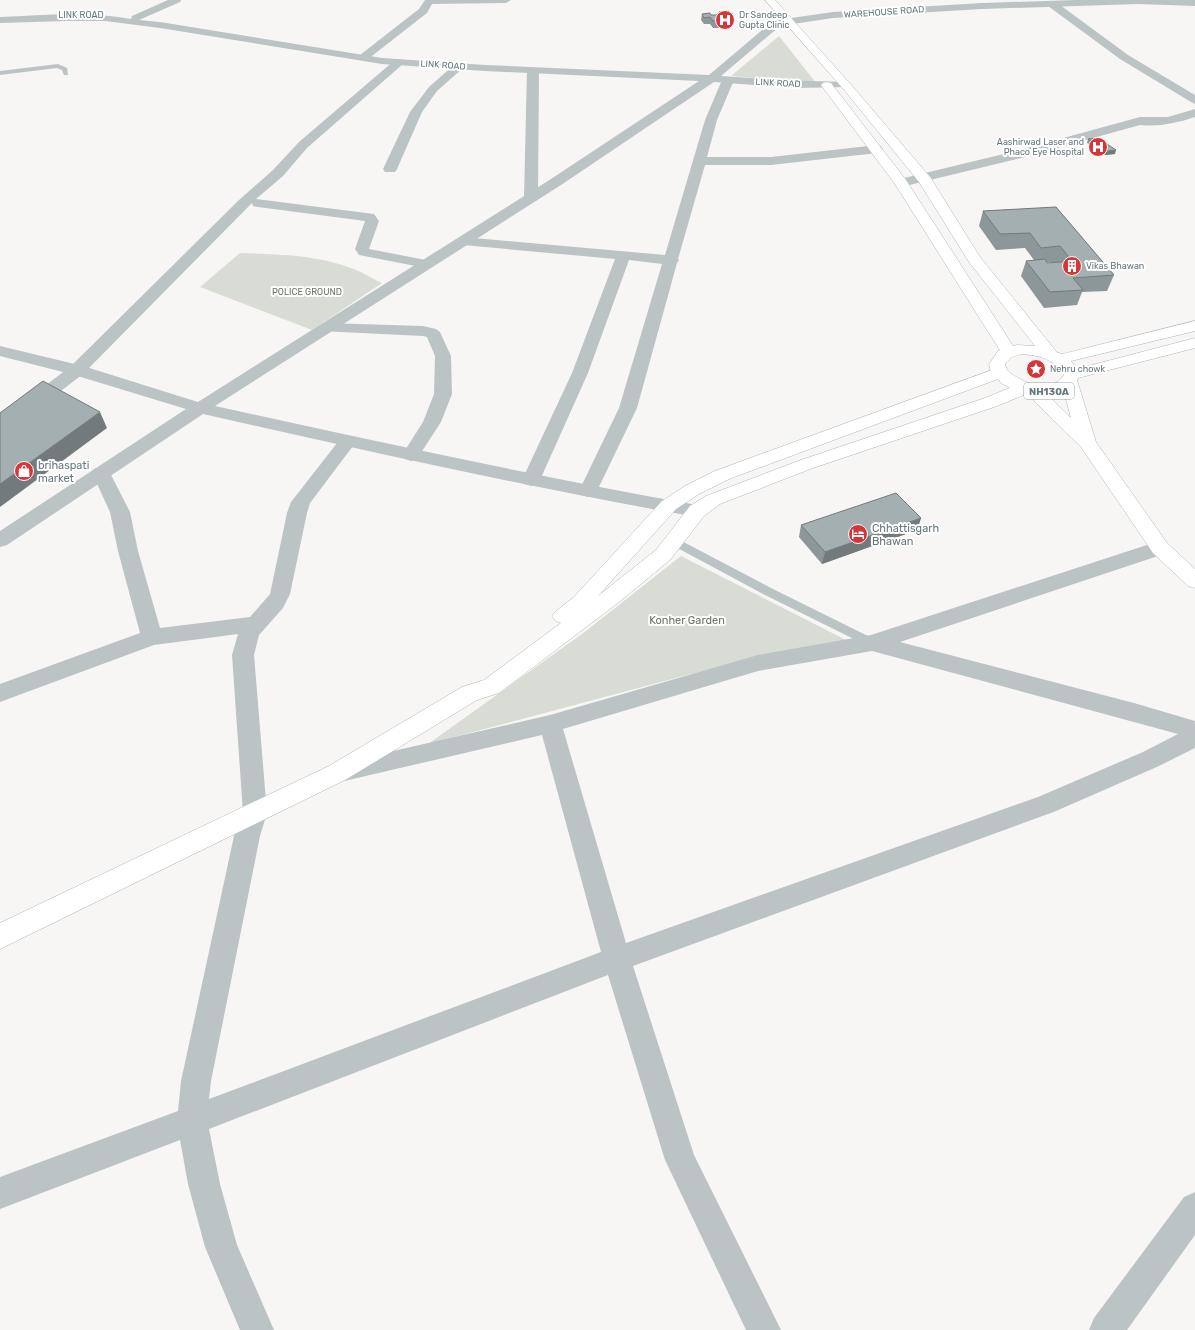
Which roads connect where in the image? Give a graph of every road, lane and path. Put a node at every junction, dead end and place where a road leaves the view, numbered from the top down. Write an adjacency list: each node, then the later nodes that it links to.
1 (166, 0): 9 (street)
2 (176, 0): 9 (street)
3 (430, 0): 4 (street); 13 (street)
4 (506, 0)
5 (770, 0): 11 (main road)
6 (1195, 3): 7 (street, WAREHOUSE ROAD)
7 (1052, 4): 11 (street, WAREHOUSE ROAD); 23 (street)
8 (0, 17): 9 (street, LINK ROAD)
9 (132, 18): 12 (street, LINK ROAD)
10 (0, 20): 12 (street, LINK ROAD)
11 (778, 20): 19 (main road); 20 (street); 22 (main road)
12 (160, 24): 13 (street, LINK ROAD)
13 (364, 58): 14 (street, LINK ROAD)
14 (399, 62): 15 (street, LINK ROAD); 45 (street)
15 (459, 66): 16 (street, LINK ROAD); 30 (street)
16 (533, 70): 20 (street, LINK ROAD); 33 (street)
17 (0, 73): 18 (lane)
18 (66, 74)
19 (820, 76): 21 (street, LINK ROAD); 22 (street, LINK ROAD); 28 (main road)
20 (711, 78): 21 (street, LINK ROAD); 33 (street)
21 (728, 80): 29 (street)
22 (844, 83): 31 (main road)
23 (1193, 99): 24 (street)
24 (1176, 103)
25 (1154, 110): 27 (street)
26 (1195, 113): 27 (street)
27 (1140, 121): 31 (street)
28 (877, 149): 29 (street); 32 (main road)
29 (701, 161): 37 (street)
30 (390, 169)
31 (923, 178): 32 (street); 44 (main road)
32 (901, 183): 43 (main road)
33 (531, 198): 35 (street)
34 (258, 203): 38 (street)
35 (463, 241): 36 (street); 38 (street)
36 (623, 256): 37 (street); 55 (street)
37 (672, 260): 56 (street)
38 (426, 264): 40 (street)
39 (1195, 326): 44 (main road)
40 (326, 328): 49 (street); 53 (street)
41 (1195, 343): 47 (main road, NH130A)
42 (0, 351): 45 (street)
43 (1009, 352): 44 (main road); 46 (main road)
44 (1055, 356): 47 (main road, NH130A)
45 (77, 370): 49 (street); 50 (street)
46 (1000, 372): 48 (main road, NH130A); 57 (main road)
47 (1071, 379): 48 (main road, NH130A); 52 (main road, NH130A)
48 (1029, 389): 52 (main road, NH130A); 58 (main road)
49 (200, 408): 51 (street); 54 (street)
50 (0, 428)
51 (347, 442): 53 (street); 63 (street)
52 (1087, 443): 61 (main road, NH130A)
53 (411, 455): 55 (street)
54 (101, 473): 59 (street); 64 (street)
55 (531, 480): 56 (street)
56 (588, 491): 57 (street)
57 (669, 505): 58 (street); 67 (main road)
58 (697, 511): 60 (main road)
59 (0, 540)
60 (674, 541): 65 (lane); 67 (main road)
61 (1160, 548): 62 (main road, NH130A); 65 (street)
62 (1195, 581)
63 (254, 624): 64 (street); 72 (street)
64 (152, 637): 66 (street)
65 (872, 643): 68 (street); 69 (street)
66 (0, 693)
67 (470, 693): 71 (main road)
68 (550, 724): 71 (street); 74 (street)
69 (1195, 730)
70 (1195, 737): 74 (street)
71 (337, 773): 72 (main road)
72 (255, 813): 73 (main road); 75 (street)
73 (0, 936)
74 (617, 959): 75 (street); 79 (street)
75 (192, 1121): 76 (street); 78 (street)
76 (0, 1193)
77 (1195, 1208): 80 (street)
78 (257, 1330)
79 (764, 1330)
80 (1106, 1330)

